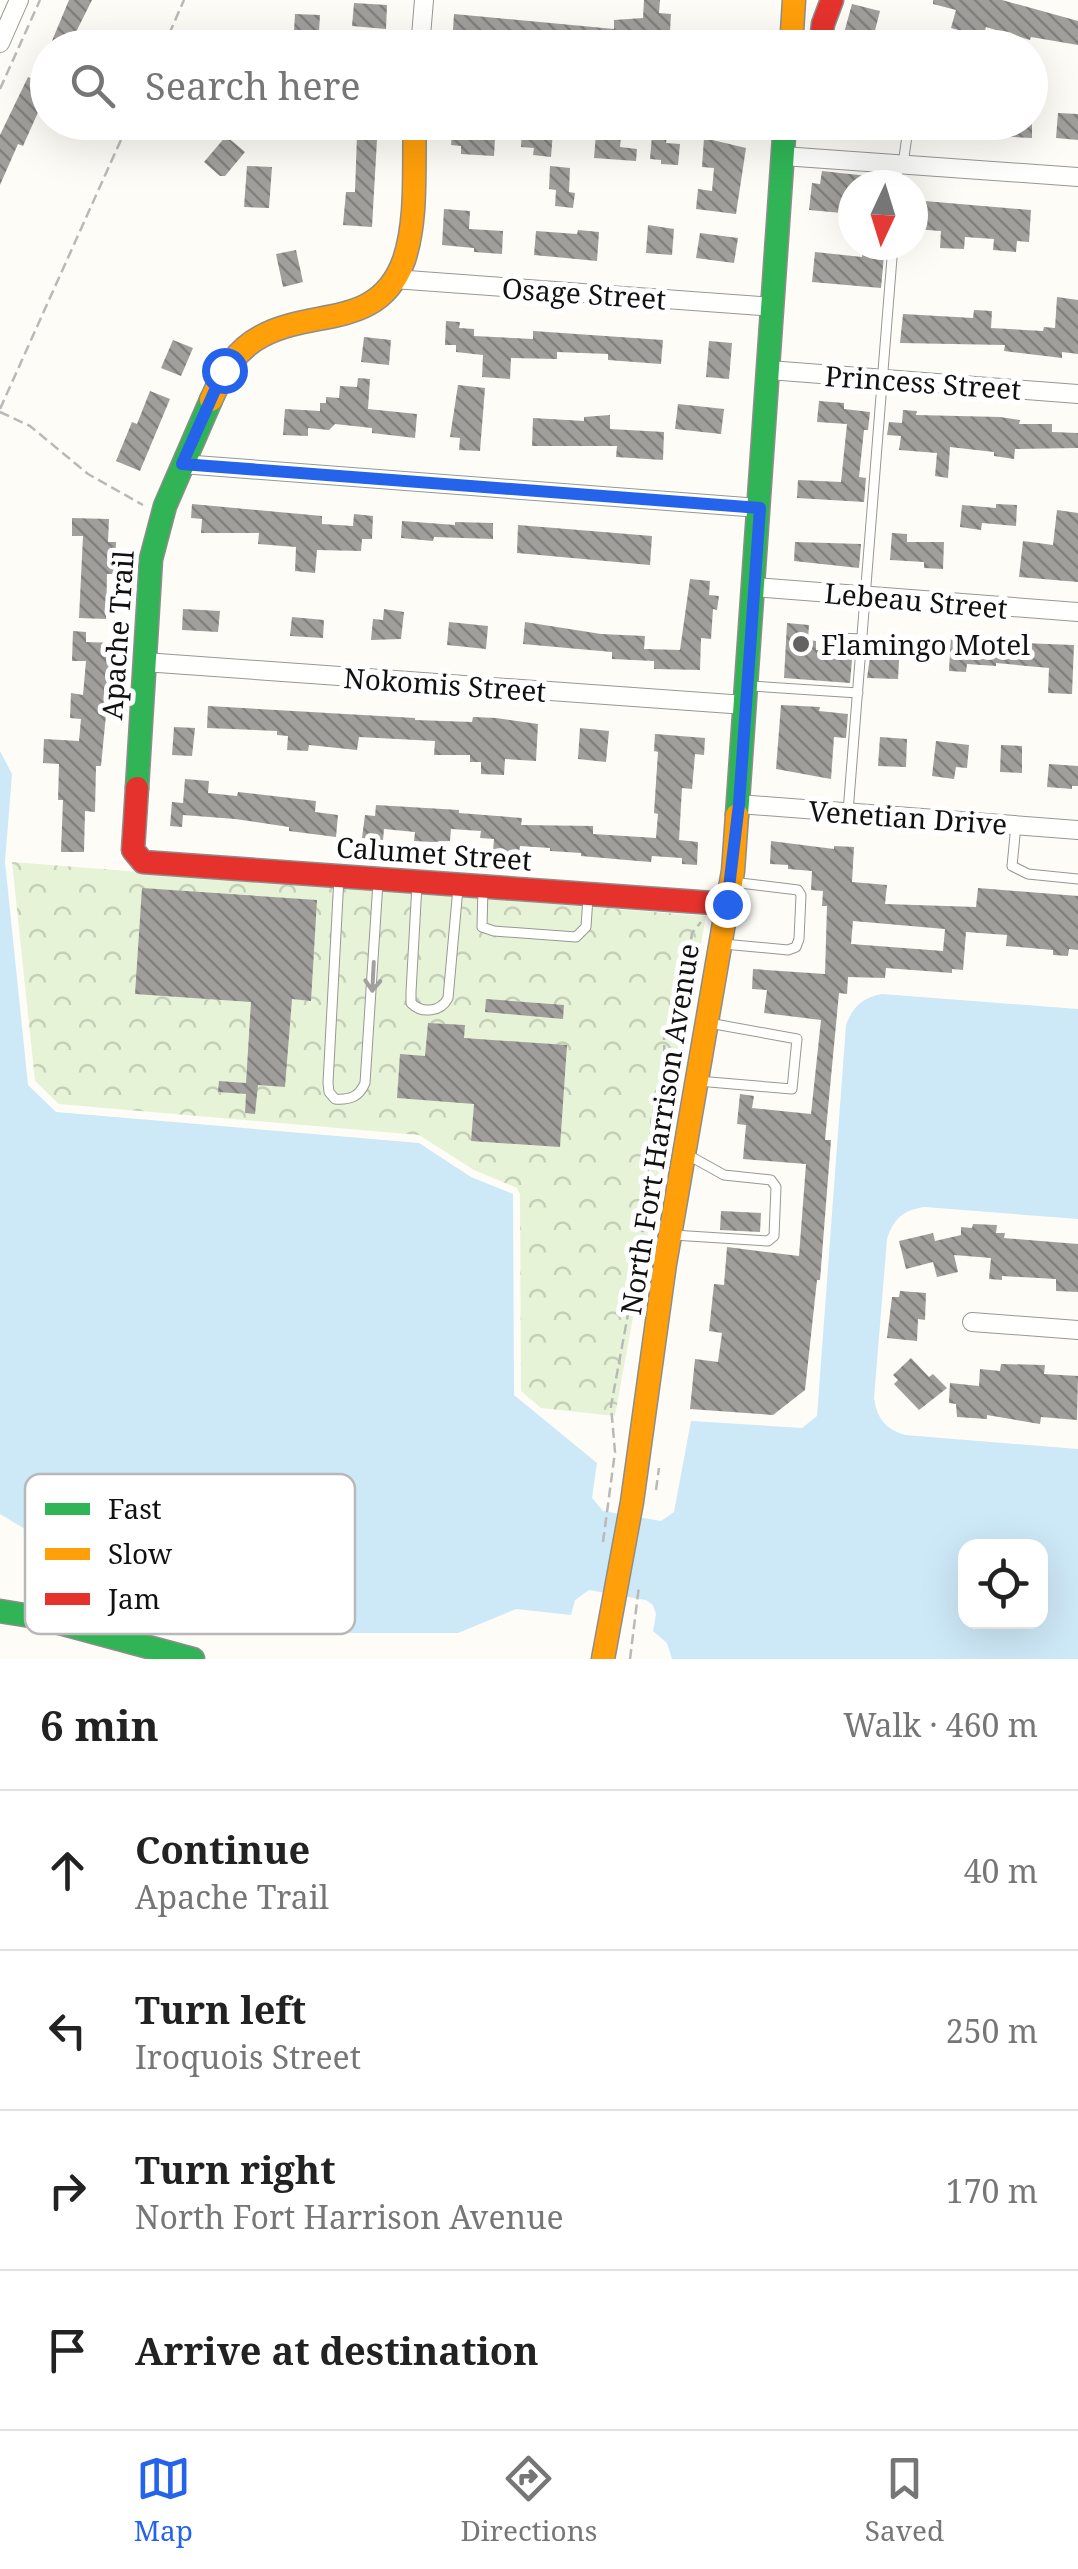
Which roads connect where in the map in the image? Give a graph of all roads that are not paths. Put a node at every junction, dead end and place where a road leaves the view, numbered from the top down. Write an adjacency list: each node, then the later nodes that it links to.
1 (19, 0): 8 (street)
2 (424, 0): 5 (street)
3 (794, 0): 6 (main road)
4 (832, 0): 7 (main road)
5 (422, 30)
6 (792, 30)
7 (823, 30)
8 (0, 43)
9 (414, 140): 18 (main road)
10 (784, 140): 13 (main road)
11 (796, 140): 13 (main road, North Fort Harrison Avenue)
12 (905, 140): 14 (lane)
13 (783, 156): 14 (street); 19 (main road, North Fort Harrison Avenue)
14 (901, 164): 15 (lane); 16 (street)
15 (900, 170)
16 (1078, 177)
17 (891, 260): 21 (lane)
18 (394, 279): 19 (street, Osage Street); 23 (main road, Apache Trail)
19 (773, 307): 20 (main road, North Fort Harrison Avenue)
20 (769, 370): 21 (street, Princess Street); 24 (main road, North Fort Harrison Avenue)
21 (883, 378): 22 (street, Princess Street); 26 (lane)
22 (1078, 394)
23 (182, 464): 24 (street); 30 (main road, Apache Trail)
24 (760, 508): 25 (main road, North Fort Harrison Avenue)
25 (754, 587): 26 (street, Lebeau Street); 32 (main road, North Fort Harrison Avenue)
26 (866, 596): 27 (street, Lebeau Street); 29 (lane)
27 (1078, 612)
28 (839, 638): 29 (lane)
29 (862, 639): 31 (lane)
30 (144, 662): 32 (street, Nokomis Street); 37 (main road, Apache Trail)
31 (858, 693): 32 (lane); 34 (lane)
32 (746, 696): 33 (main road, North Fort Harrison Avenue)
33 (739, 804): 34 (street, Venetian Drive); 45 (main road, North Fort Harrison Avenue)
34 (848, 812): 35 (street, Venetian Drive)
35 (1016, 825): 36 (street, Venetian Drive); 39 (lane)
36 (1078, 830)
37 (137, 858): 38 (main road, Calumet Street)
38 (339, 876): 40 (main road, Calumet Street); 40 (lane, one-way to 38)
39 (1078, 879)
40 (378, 880): 41 (main road, Calumet Street)
41 (418, 882): 42 (main road, Calumet Street); 42 (lane)
42 (458, 885): 43 (main road, Calumet Street)
43 (483, 887): 44 (main road, Calumet Street); 44 (lane)
44 (588, 894): 45 (main road, Calumet Street)
45 (722, 896): 46 (main road, North Fort Harrison Avenue); 46 (lane)
46 (720, 944): 47 (main road, North Fort Harrison Avenue)
47 (706, 1023): 48 (main road, North Fort Harrison Avenue); 48 (lane)
48 (696, 1080): 49 (main road, North Fort Harrison Avenue)
49 (684, 1153): 50 (main road, North Fort Harrison Avenue); 50 (lane)
50 (670, 1235): 55 (main road, North Fort Harrison Avenue)
51 (972, 1322): 52 (street)
52 (1078, 1330)
53 (102, 1634): 54 (main road)
54 (193, 1659)
55 (603, 1659)

